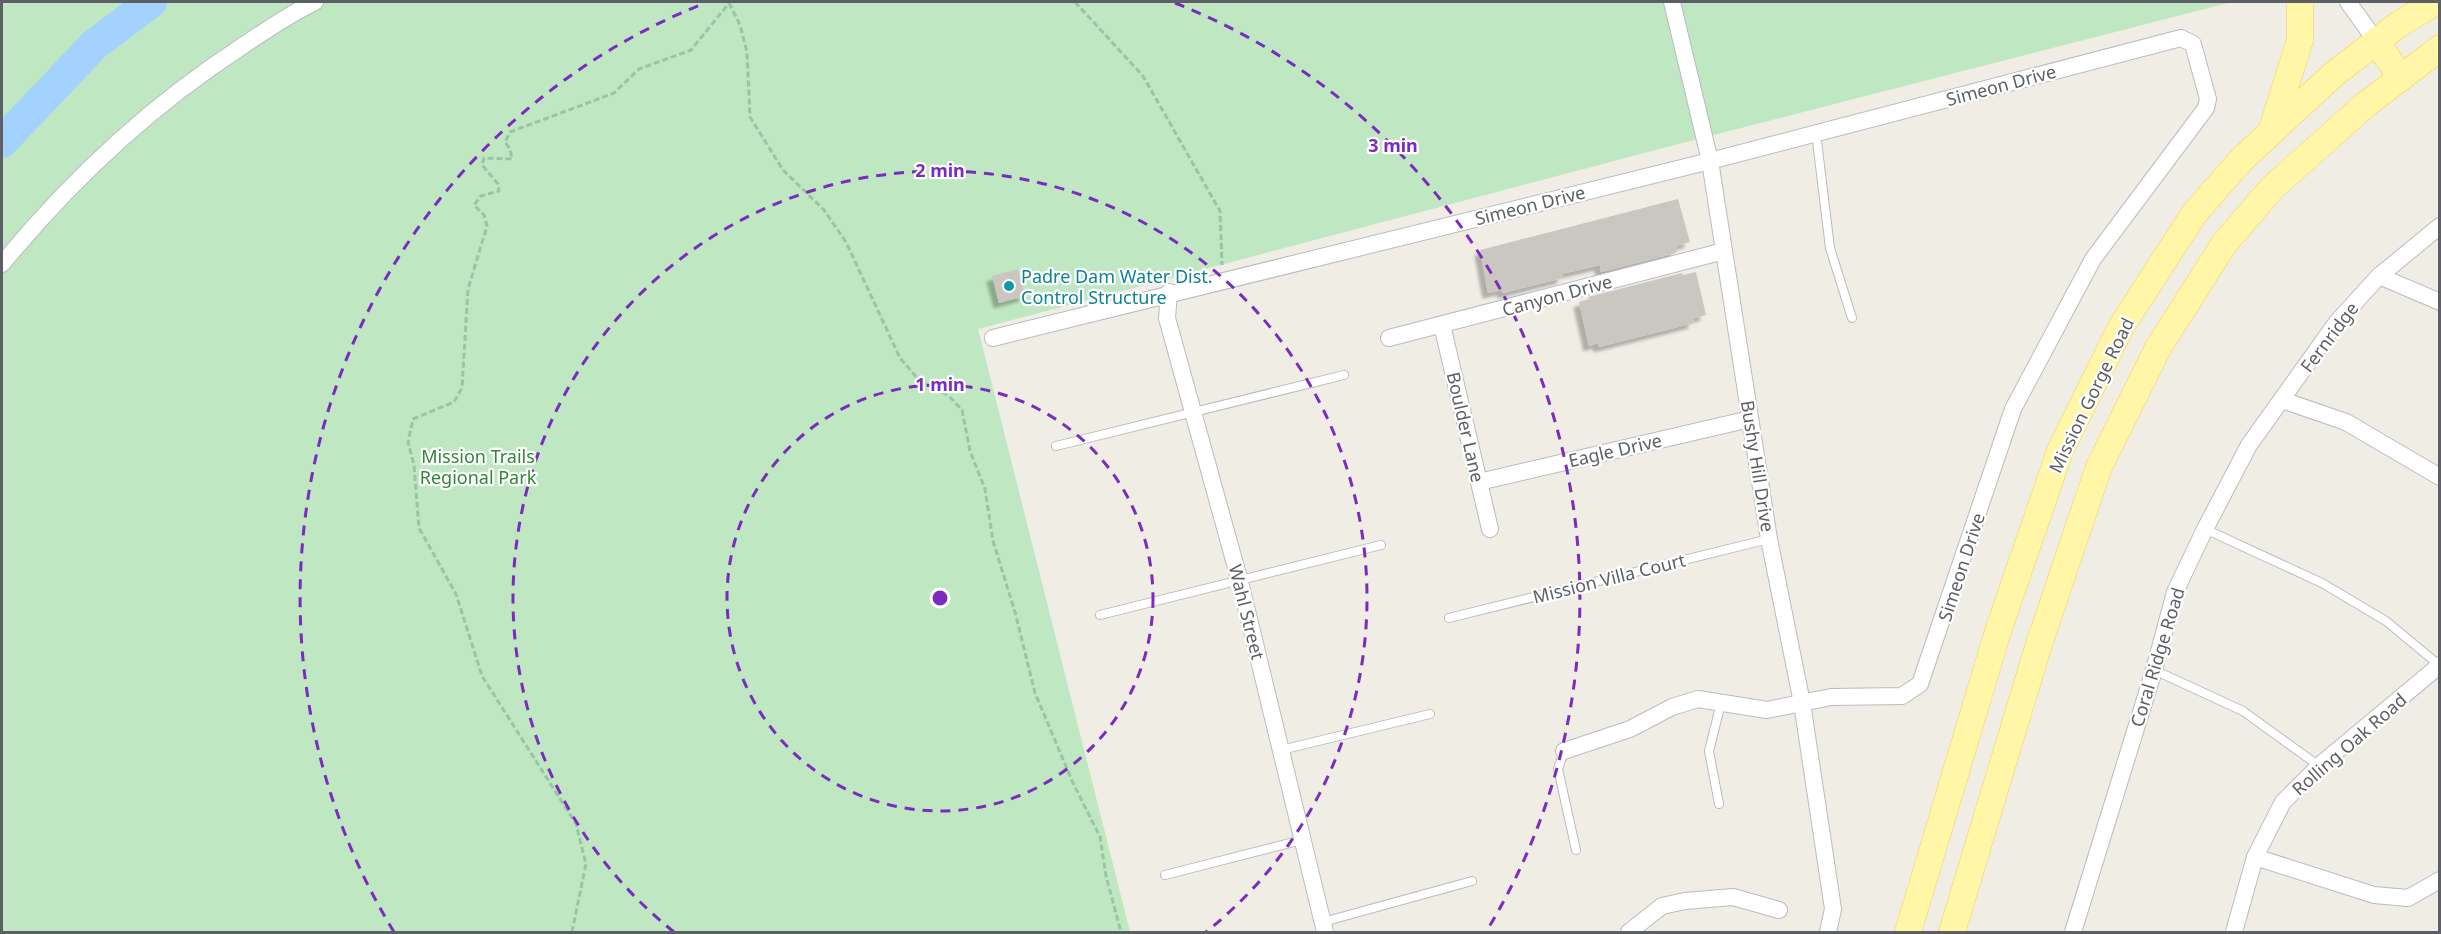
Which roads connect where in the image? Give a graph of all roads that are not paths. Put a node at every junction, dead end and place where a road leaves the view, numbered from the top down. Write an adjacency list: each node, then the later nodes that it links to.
1 (315, 2): 14 (street)
2 (1672, 2): 11 (street, Bushy Hill Drive)
3 (2300, 2): 9 (main road)
4 (2348, 2): 6 (street)
5 (2436, 2): 6 (main road, Mission Gorge Road)
6 (2376, 41): 8 (main road); 9 (main road, Mission Gorge Road)
7 (2439, 48): 8 (main road)
8 (2400, 76): 56 (main road)
9 (2272, 131): 55 (main road, Mission Gorge Road)
10 (1816, 134): 11 (street, Simeon Drive); 18 (lane); 38 (street, Simeon Drive)
11 (1710, 161): 13 (street, Bushy Hill Drive); 16 (street, Simeon Drive)
12 (2439, 226): 15 (street, Fernridge)
13 (1724, 251): 19 (street, Canyon Drive); 25 (street, Bushy Hill Drive)
14 (2, 264)
15 (2379, 276): 17 (street); 23 (street, Fernridge)
16 (1169, 292): 20 (street, Simeon Drive); 24 (street, Wahl Street)
17 (2439, 302)
18 (1852, 318)
19 (1442, 325): 21 (street, Canyon Drive); 28 (street, Boulder Lane)
20 (993, 338)
21 (1389, 338)
22 (1344, 375): 24 (lane)
23 (2282, 400): 27 (street); 30 (street, Coral Ridge Road)
24 (1192, 413): 26 (lane); 33 (street, Wahl Street)
25 (1750, 419): 28 (street, Eagle Drive); 31 (street, Bushy Hill Drive)
26 (1056, 446)
27 (2439, 477)
28 (1479, 482): 29 (street, Boulder Lane)
29 (1490, 529)
30 (2205, 529): 36 (lane); 37 (street, Coral Ridge Road)
31 (1769, 539): 35 (lane, Mission Villa Court); 38 (street, Bushy Hill Drive)
32 (1381, 545): 33 (lane)
33 (1240, 582): 34 (lane); 41 (street, Wahl Street)
34 (1100, 615)
35 (1449, 618)
36 (2439, 665): 43 (street, Rolling Oak Road)
37 (2154, 670): 43 (lane); 57 (street, Coral Ridge Road)
38 (1802, 702): 39 (street); 54 (street, Bushy Hill Drive)
39 (1721, 703): 42 (street); 44 (lane)
40 (1430, 714): 41 (lane)
41 (1281, 750): 45 (street, Wahl Street)
42 (1564, 751): 46 (lane)
43 (2319, 766): 47 (street, Rolling Oak Road)
44 (1719, 804)
45 (1302, 840): 48 (lane); 52 (street, Wahl Street)
46 (1576, 850)
47 (2255, 857): 49 (street); 58 (street, Rolling Oak Road)
48 (1165, 875)
49 (2439, 880)
50 (1472, 881): 52 (lane)
51 (1779, 910): 53 (street)
52 (1324, 927)
53 (1629, 933)
54 (1828, 933)
55 (1908, 933)
56 (1952, 933)
57 (2073, 933)
58 (2234, 933)

